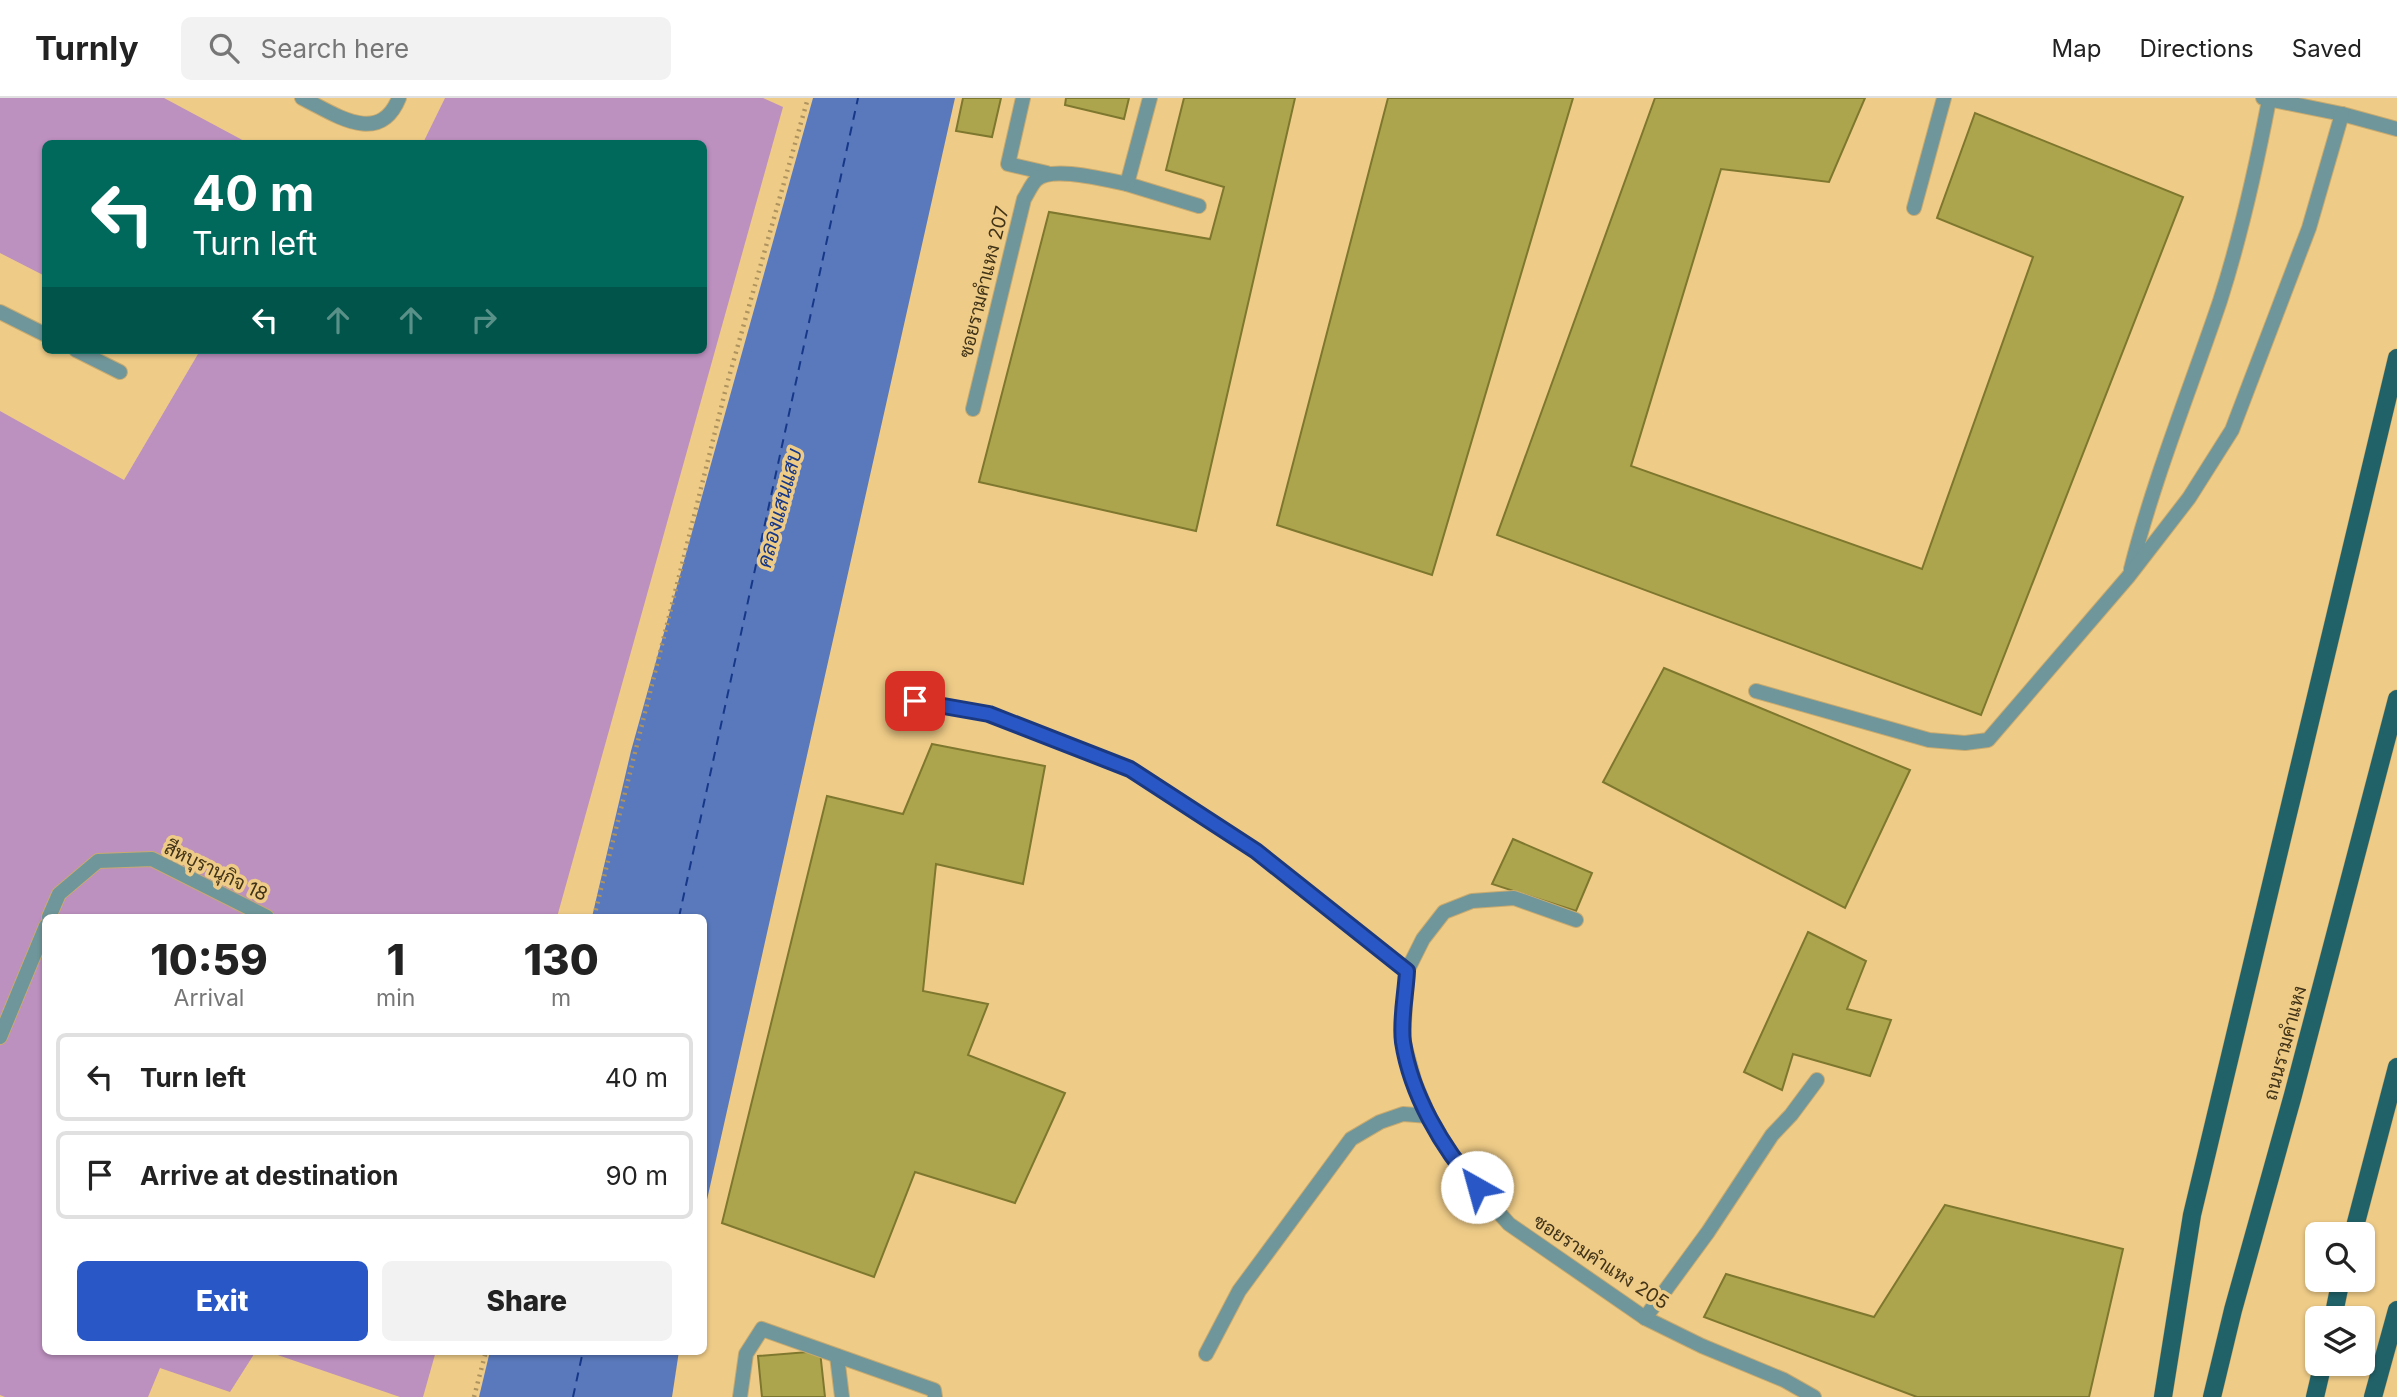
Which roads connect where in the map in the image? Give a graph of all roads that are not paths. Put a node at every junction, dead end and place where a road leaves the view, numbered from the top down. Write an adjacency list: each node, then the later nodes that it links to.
1 (302, 98): 2 (street)
2 (399, 98)
3 (1023, 98): 9 (street)
4 (1150, 98): 10 (street)
5 (1944, 98): 12 (street)
6 (2266, 99): 7 (street); 19 (street)
7 (2342, 114): 8 (street); 19 (street)
8 (2397, 129)
9 (1047, 173): 10 (street); 18 (street, ซอยรามคำแหง 207)
10 (1127, 184): 11 (street)
11 (1199, 206)
12 (1914, 208)
13 (0, 312): 14 (street)
14 (42, 333)
15 (84, 354): 17 (street)
16 (2397, 358): 44 (main road)
17 (120, 372)
18 (973, 410)
19 (2128, 577): 20 (street)
20 (1756, 691)
21 (2397, 699): 45 (main road, ถนนรามคำแหง)
22 (915, 701): 27 (street)
23 (50, 914): 24 (street, สีหบุรานุกิจ 18)
24 (261, 914)
25 (1576, 920): 27 (street, ซอยรามคำแหง 205)
26 (42, 936): 28 (street)
27 (1407, 971): 31 (street, ซอยรามคำแหง 205)
28 (0, 1037)
29 (2397, 1068): 32 (main road)
30 (1817, 1080): 34 (street)
31 (1429, 1116): 34 (street, ซอยรามคำแหง 205); 36 (street)
32 (2356, 1222)
33 (2397, 1310): 35 (main road)
34 (1645, 1318): 43 (street, ซอยรามคำแหง 205)
35 (2393, 1341): 39 (main road)
36 (1206, 1354)
37 (837, 1356): 40 (street); 41 (street); 42 (street)
38 (2320, 1376): 46 (main road)
39 (2374, 1396)
40 (740, 1397)
41 (842, 1397)
42 (935, 1397)
43 (1814, 1397)
44 (2164, 1397)
45 (2212, 1397)
46 (2315, 1397)

